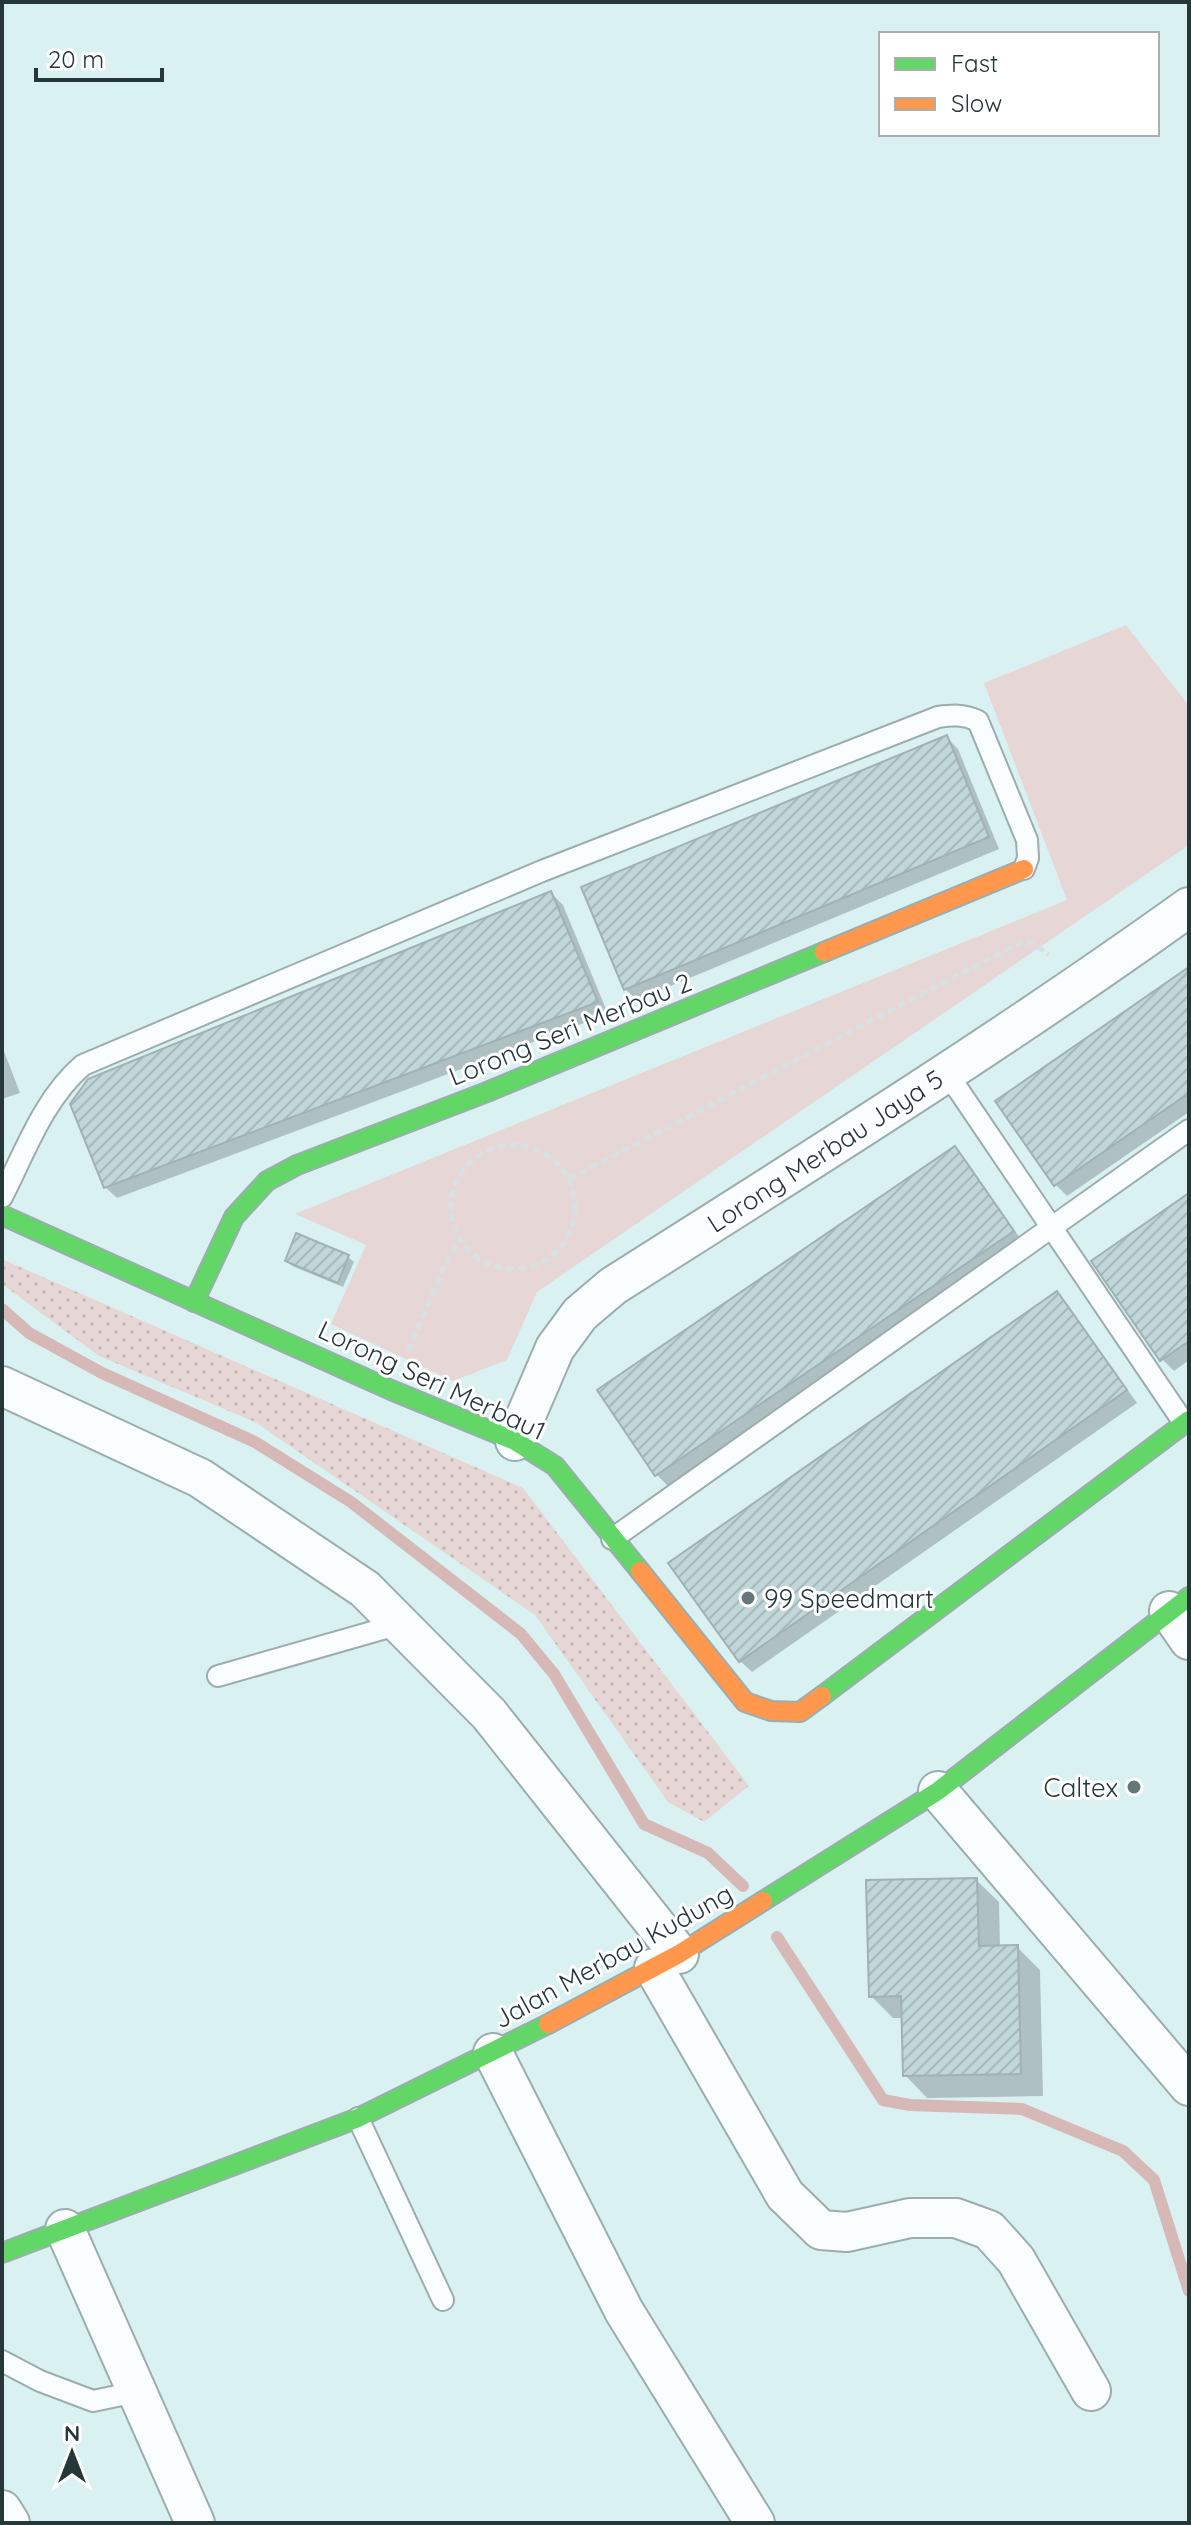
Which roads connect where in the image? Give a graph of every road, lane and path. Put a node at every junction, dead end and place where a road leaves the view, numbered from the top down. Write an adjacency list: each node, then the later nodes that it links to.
1 (1024, 869): 7 (lane); 11 (street, Lorong Seri Merbau 2)
2 (1189, 907): 3 (street, Lorong Merbau Jaya 5)
3 (1085, 981): 4 (street, Lorong Merbau Jaya 5); 6 (path)
4 (947, 1073): 9 (lane); 15 (street, Lorong Merbau Jaya 5)
5 (1189, 1130): 9 (lane)
6 (569, 1179): 10 (path); 10 (path)
7 (2, 1197)
8 (2, 1215): 11 (street, Lorong Seri Merbau1)
9 (1052, 1227): 14 (lane); 16 (lane)
10 (460, 1240): 13 (path)
11 (194, 1302): 13 (street, Lorong Seri Merbau1)
12 (2, 1386): 18 (street)
13 (391, 1390): 15 (street, Lorong Seri Merbau1)
14 (1186, 1421): 16 (street, Lorong Seri Merbau1)
15 (515, 1441): 16 (street, Lorong Seri Merbau1)
16 (612, 1539)
17 (1182, 1616): 20 (street, Jalan Merbau Kudung)
18 (400, 1624): 19 (lane); 21 (street)
19 (218, 1676)
20 (938, 1791): 21 (street, Jalan Merbau Kudung); 23 (street)
21 (666, 1961): 22 (street, Jalan Merbau Kudung); 29 (street)
22 (493, 2053): 24 (street, Jalan Merbau Kudung); 34 (street)
23 (1189, 2086)
24 (358, 2118): 25 (street, Jalan Merbau Kudung); 27 (lane)
25 (65, 2229): 26 (street, Jalan Merbau Kudung); 30 (street)
26 (2, 2253)
27 (443, 2300)
28 (2, 2361): 30 (lane)
29 (1091, 2391)
30 (136, 2392): 33 (street)
31 (2, 2510): 32 (street)
32 (10, 2523)
33 (195, 2523)
34 (755, 2523)

